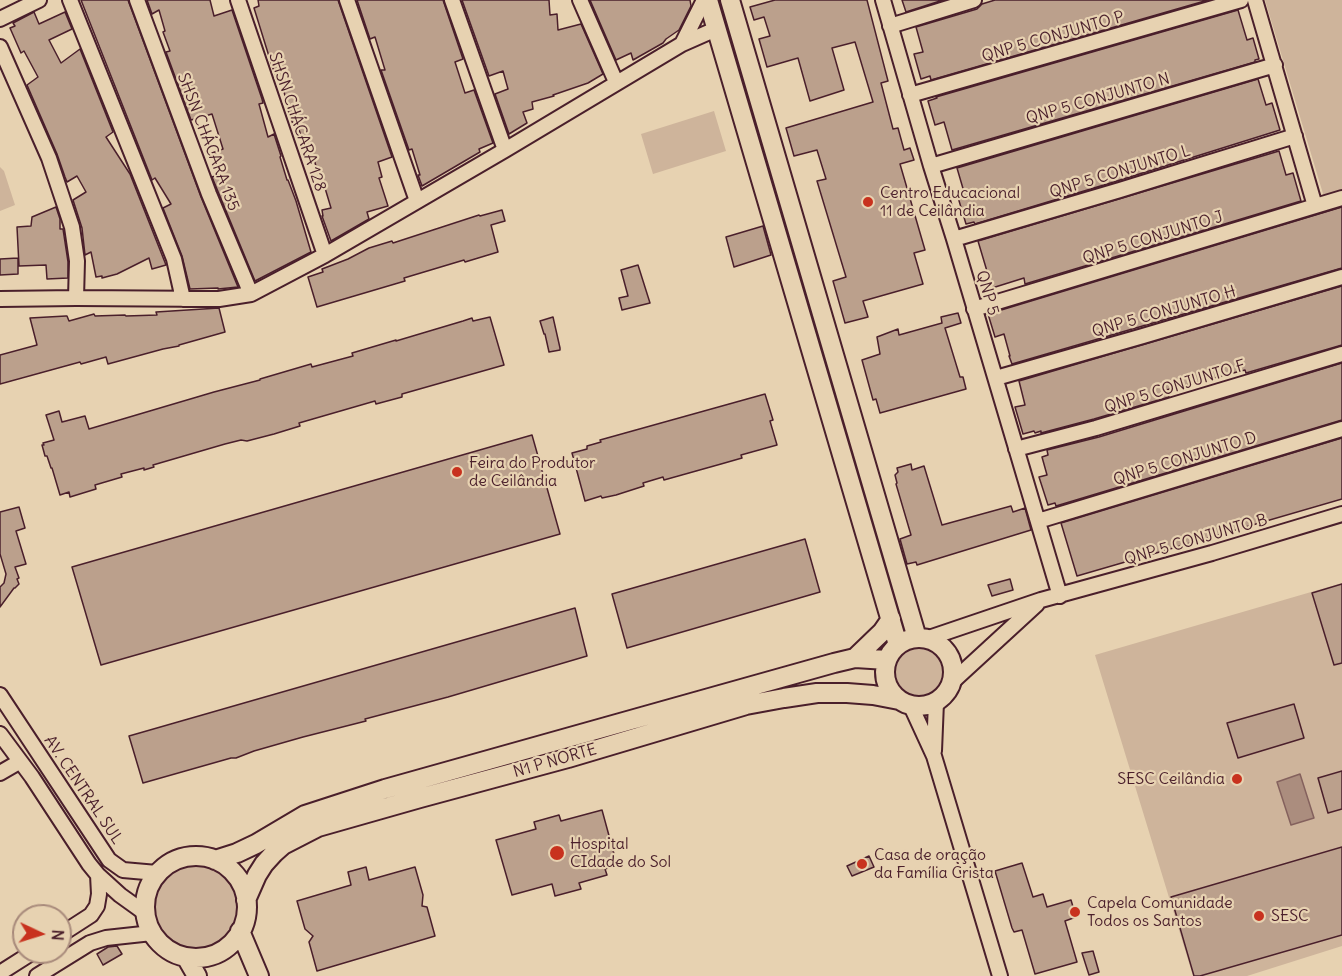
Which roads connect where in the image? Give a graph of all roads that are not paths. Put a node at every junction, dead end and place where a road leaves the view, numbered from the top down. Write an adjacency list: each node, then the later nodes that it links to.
1 (39, 0): 14 (street)
2 (70, 0): 34 (street)
3 (137, 0): 31 (street, SHSN CHÁCARA 135)
4 (238, 0): 29 (street, SHSN CHÁCARA 128)
5 (347, 0): 26 (street)
6 (452, 0): 23 (street)
7 (580, 0): 20 (street)
8 (706, 0): 16 (main road); 17 (street)
9 (730, 0): 45 (main road)
10 (883, 0): 15 (street, QNP 5)
11 (974, 0): 15 (street)
12 (1241, 0): 21 (street, QNP 5 CONJUNTO P)
13 (1255, 0): 19 (street)
14 (0, 20)
15 (890, 26): 21 (street, QNP 5)
16 (716, 29): 17 (street); 44 (main road)
17 (682, 44): 20 (street)
18 (0, 47): 32 (street)
19 (1275, 65): 22 (street); 24 (street, QNP 5 CONJUNTO N)
20 (616, 82): 23 (street)
21 (910, 95): 24 (street, QNP 5)
22 (1295, 136): 27 (street); 28 (street, QNP 5 CONJUNTO L)
23 (505, 150): 26 (street)
24 (931, 166): 28 (street, QNP 5)
25 (1342, 198): 27 (street, QNP 5 CONJUNTO J)
26 (417, 201): 29 (street)
27 (1315, 206): 35 (street, QNP 5 CONJUNTO J)
28 (954, 238): 35 (street, QNP 5)
29 (325, 255): 31 (street)
30 (1342, 277): 37 (street, QNP 5 CONJUNTO H)
31 (251, 294): 34 (street)
32 (76, 298): 33 (street); 34 (street)
33 (0, 299)
34 (183, 299)
35 (974, 309): 37 (street, QNP 5)
36 (1342, 354): 39 (street, QNP 5 CONJUNTO F)
37 (996, 378): 39 (street, QNP 5)
38 (1342, 429): 41 (street, QNP 5 CONJUNTO D)
39 (1016, 449): 41 (street, QNP 5)
40 (1342, 514): 42 (street, QNP 5 CONJUNTO B)
41 (1038, 521): 42 (street, QNP 5)
42 (1060, 596): 43 (street)
43 (1041, 600): 45 (street); 48 (street)
44 (891, 618): 46 (main road); 47 (main road)
45 (922, 639): 46 (main road); 48 (main road)
46 (893, 653): 47 (main road, N1 P NORTE); 51 (main road)
47 (855, 658): 56 (main road, N1 P NORTE)
48 (951, 683): 50 (main road)
49 (0, 694): 57 (street, AV. CENTRAL SUL)
50 (936, 702): 51 (main road); 53 (street)
51 (905, 703): 53 (street); 59 (main road, N1 P NORTE)
52 (0, 734): 54 (street)
53 (934, 756): 70 (street)
54 (19, 762): 55 (street); 58 (street)
55 (0, 773)
56 (215, 860): 57 (main road); 59 (main road)
57 (157, 873): 60 (main road)
58 (98, 875): 60 (street); 61 (street)
59 (246, 900): 62 (main road)
60 (145, 913): 63 (main road)
61 (72, 927)
62 (240, 931): 64 (main road); 69 (main road)
63 (152, 933): 64 (main road); 67 (street)
64 (186, 957): 68 (main road)
65 (14, 964): 66 (street)
66 (0, 973)
67 (37, 976)
68 (197, 976)
69 (259, 976)
70 (1000, 976)

